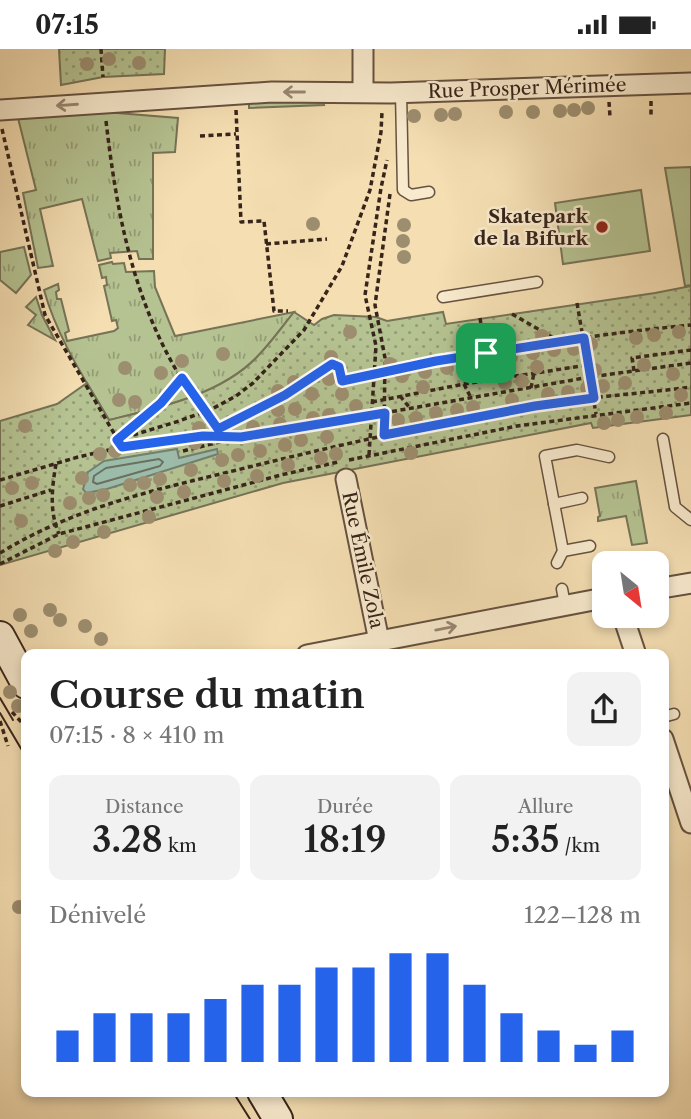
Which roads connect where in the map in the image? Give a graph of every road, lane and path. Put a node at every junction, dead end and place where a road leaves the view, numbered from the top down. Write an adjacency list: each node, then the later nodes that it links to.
1 (101, 49): 3 (path)
2 (363, 49): 5 (street)
3 (103, 77)
4 (691, 83): 6 (street, Rue Prosper Mérimée)
5 (363, 92): 6 (street, Rue Prosper Mérimée); 7 (street, Rue Prosper Mérimée, one-way to 7)
6 (399, 92): 14 (lane); 46 (path)
7 (236, 94): 9 (street, Rue Prosper Mérimée, one-way to 9); 10 (path)
8 (105, 112): 35 (path)
9 (1, 119): 56 (path)
10 (236, 134): 11 (path); 16 (path)
11 (200, 136)
12 (391, 186): 31 (path)
13 (381, 188): 33 (path)
14 (429, 192)
15 (327, 239): 16 (path)
16 (266, 244): 20 (path)
17 (537, 282): 18 (lane)
18 (443, 297)
19 (577, 303): 24 (path)
20 (288, 311)
21 (512, 314): 25 (path)
22 (480, 318): 27 (path)
23 (691, 325): 24 (path)
24 (584, 338): 25 (path); 29 (path)
25 (561, 342): 27 (path)
26 (691, 350): 30 (path)
27 (486, 353): 31 (path); 36 (path)
28 (691, 363): 30 (path)
29 (588, 365): 32 (path); 34 (path)
30 (634, 371): 34 (path)
31 (385, 372): 33 (path); 43 (path)
32 (534, 373): 36 (path); 39 (path)
33 (375, 374): 44 (path); 50 (path)
34 (590, 377): 39 (path); 42 (path)
35 (182, 378): 46 (path); 56 (path)
36 (490, 380): 37 (path)
37 (464, 384): 40 (path); 41 (path)
38 (691, 387): 42 (path)
39 (531, 388): 41 (path)
40 (400, 397): 43 (path); 45 (path)
41 (471, 398): 45 (path)
42 (594, 398): 48 (path); 51 (path)
43 (385, 400): 44 (path); 47 (path)
44 (372, 402): 49 (path)
45 (410, 408): 47 (path)
46 (205, 411): 50 (path); 56 (path)
47 (385, 413): 49 (path); 51 (path)
48 (596, 414)
49 (371, 415): 53 (path); 54 (path)
50 (218, 429): 52 (path)
51 (384, 435): 54 (path)
52 (203, 436): 53 (path); 57 (path)
53 (241, 437): 58 (path)
54 (369, 439): 59 (path); 69 (path)
55 (663, 439): 68 (lane)
56 (117, 440): 57 (path)
57 (122, 447): 61 (path)
58 (183, 451)
59 (369, 455)
60 (609, 457): 66 (lane)
61 (56, 464): 63 (path); 64 (path)
62 (346, 479): 80 (street, Rue Émile Zola)
63 (0, 480)
64 (51, 490): 67 (path); 69 (path)
65 (582, 498): 66 (lane)
66 (554, 504): 72 (lane)
67 (0, 506)
68 (691, 520)
69 (54, 523): 70 (path); 73 (path)
70 (59, 534)
71 (590, 546): 72 (lane)
72 (563, 551): 74 (lane)
73 (0, 553)
74 (557, 563)
75 (691, 583): 76 (street)
76 (669, 587)
77 (592, 598): 80 (street, Rue Émile Zola, one-way to 77)
78 (627, 628): 82 (street)
79 (0, 636): 83 (main road)
80 (379, 641): 81 (street, Rue Émile Zola)
81 (338, 649)
82 (634, 649)
83 (21, 675)
84 (12, 712): 88 (path)
85 (674, 714): 86 (lane)
86 (669, 715)
87 (0, 720): 89 (path)
88 (21, 722)
89 (8, 747)
90 (669, 756): 91 (street)
91 (687, 809)
92 (265, 1097): 93 (main road)
93 (278, 1119)

